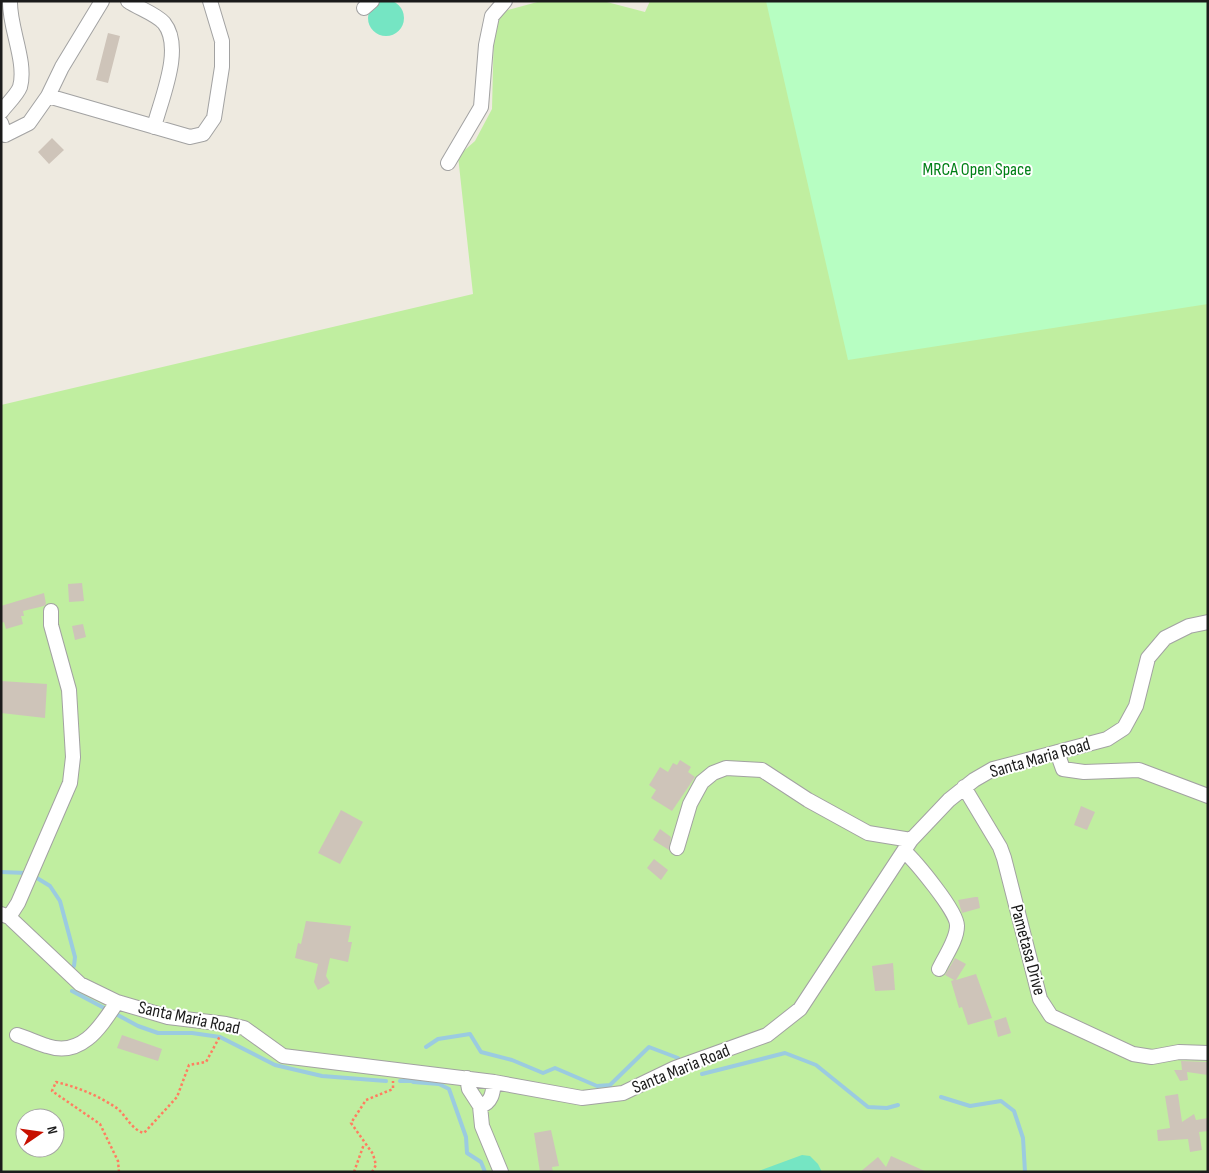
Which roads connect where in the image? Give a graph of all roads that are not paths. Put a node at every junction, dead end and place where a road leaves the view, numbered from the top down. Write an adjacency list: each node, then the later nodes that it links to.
1 (10, 1): 7 (street)
2 (102, 1): 6 (street)
3 (128, 1): 8 (street)
4 (210, 1): 8 (street)
5 (505, 1): 10 (street)
6 (48, 96): 8 (street); 9 (street)
7 (1, 112)
8 (154, 127)
9 (3, 132)
10 (448, 163)
11 (51, 611): 18 (street)
12 (1208, 622): 13 (street, Santa Maria Road)
13 (1056, 752): 14 (street, Santa Maria Road); 15 (street)
14 (964, 787): 16 (street, Santa Maria Road); 22 (street, Pametasa Drive)
15 (1208, 796)
16 (907, 845): 17 (street); 19 (street); 24 (street, Santa Maria Road)
17 (677, 848)
18 (5, 916): 20 (street, Santa Maria Road)
19 (939, 969)
20 (114, 1008): 21 (street); 23 (street, Santa Maria Road)
21 (18, 1035)
22 (1208, 1053)
23 (467, 1078): 24 (street, Santa Maria Road); 25 (street)
24 (494, 1082): 25 (street)
25 (480, 1106): 26 (street)
26 (501, 1172)

